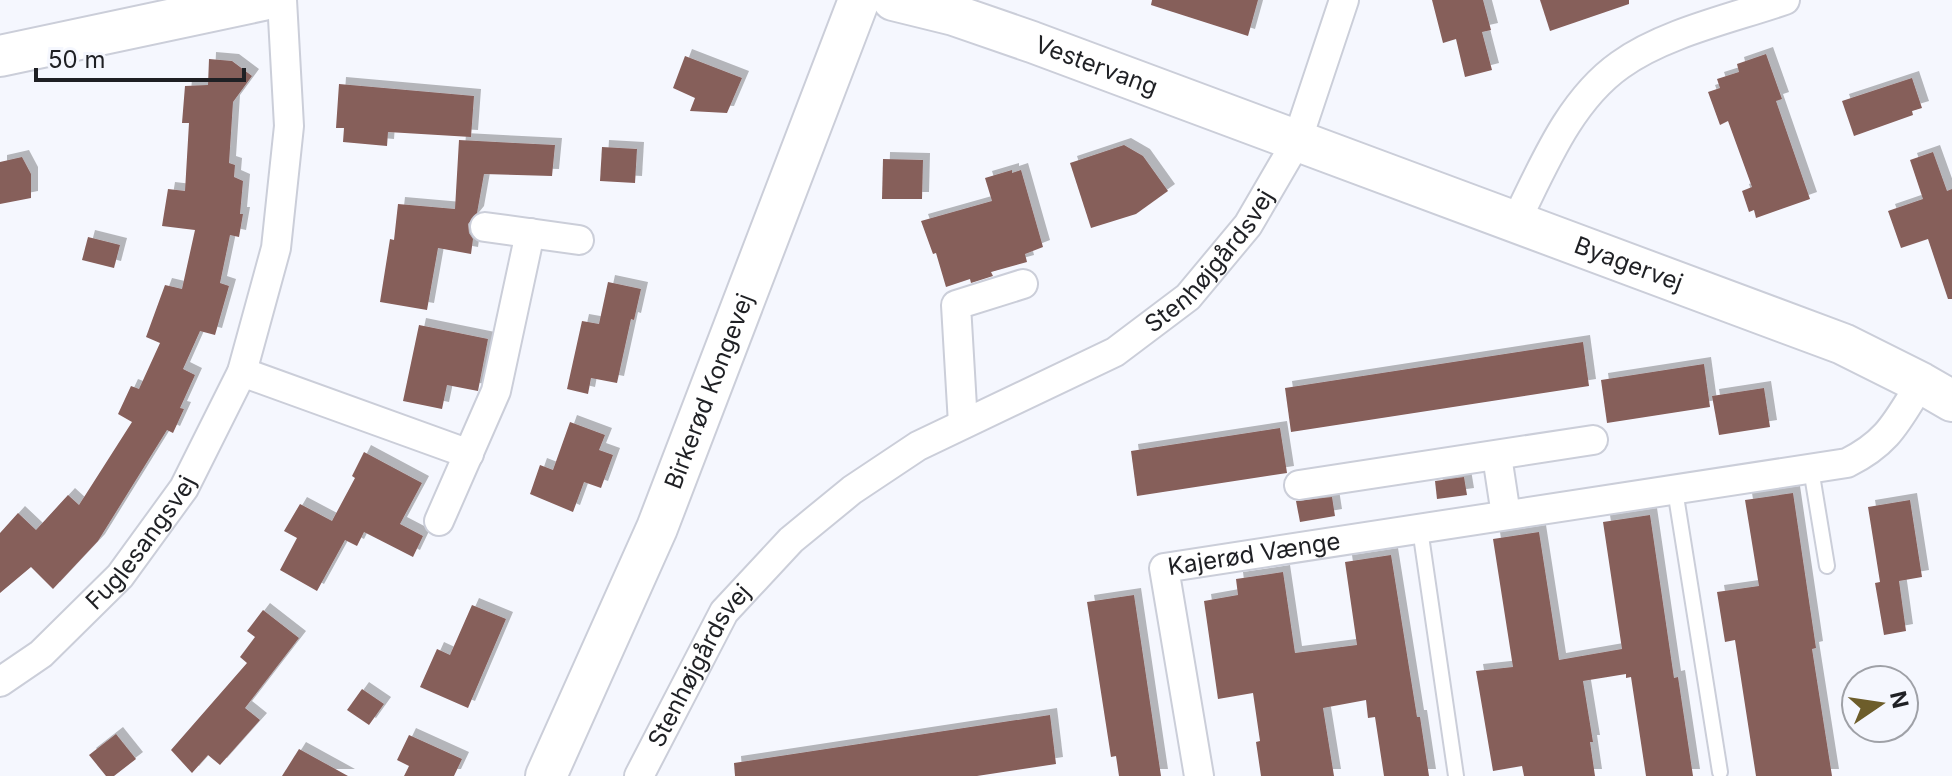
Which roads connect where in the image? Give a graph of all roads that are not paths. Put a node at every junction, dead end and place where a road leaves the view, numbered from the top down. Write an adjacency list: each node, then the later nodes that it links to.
1 (263, 0): 7 (street)
2 (282, 0): 14 (street, Fuglesangsvej)
3 (859, 0): 29 (street, Birkerød Kongevej)
4 (893, 0): 8 (street, Vestervang)
5 (1344, 0): 8 (street, Stenhøjgårdsvej)
6 (1785, 0): 9 (street)
7 (0, 56)
8 (1297, 141): 9 (street, Byagervej); 16 (street, Stenhøjgårdsvej)
9 (1516, 221): 15 (street, Byagervej)
10 (485, 227): 11 (street)
11 (530, 233): 12 (street); 18 (street)
12 (579, 240)
13 (1023, 284): 16 (street)
14 (242, 372): 18 (street); 27 (street, Fuglesangsvej)
15 (1937, 392): 20 (street, Kajerød Vænge)
16 (963, 424): 30 (street, Stenhøjgårdsvej)
17 (1593, 440): 19 (street)
18 (469, 454): 24 (street)
19 (1497, 456): 21 (street); 23 (street)
20 (1811, 469): 22 (street, Kajerød Vænge); 26 (lane)
21 (1299, 485)
22 (1675, 490): 23 (street, Kajerød Vænge); 28 (lane)
23 (1506, 515): 25 (street, Kajerød Vænge)
24 (439, 521)
25 (1420, 529): 31 (street, Kajerød Vænge); 32 (lane)
26 (1827, 566)
27 (0, 682)
28 (1720, 772)
29 (546, 776)
30 (639, 776)
31 (1199, 776)
32 (1456, 776)

